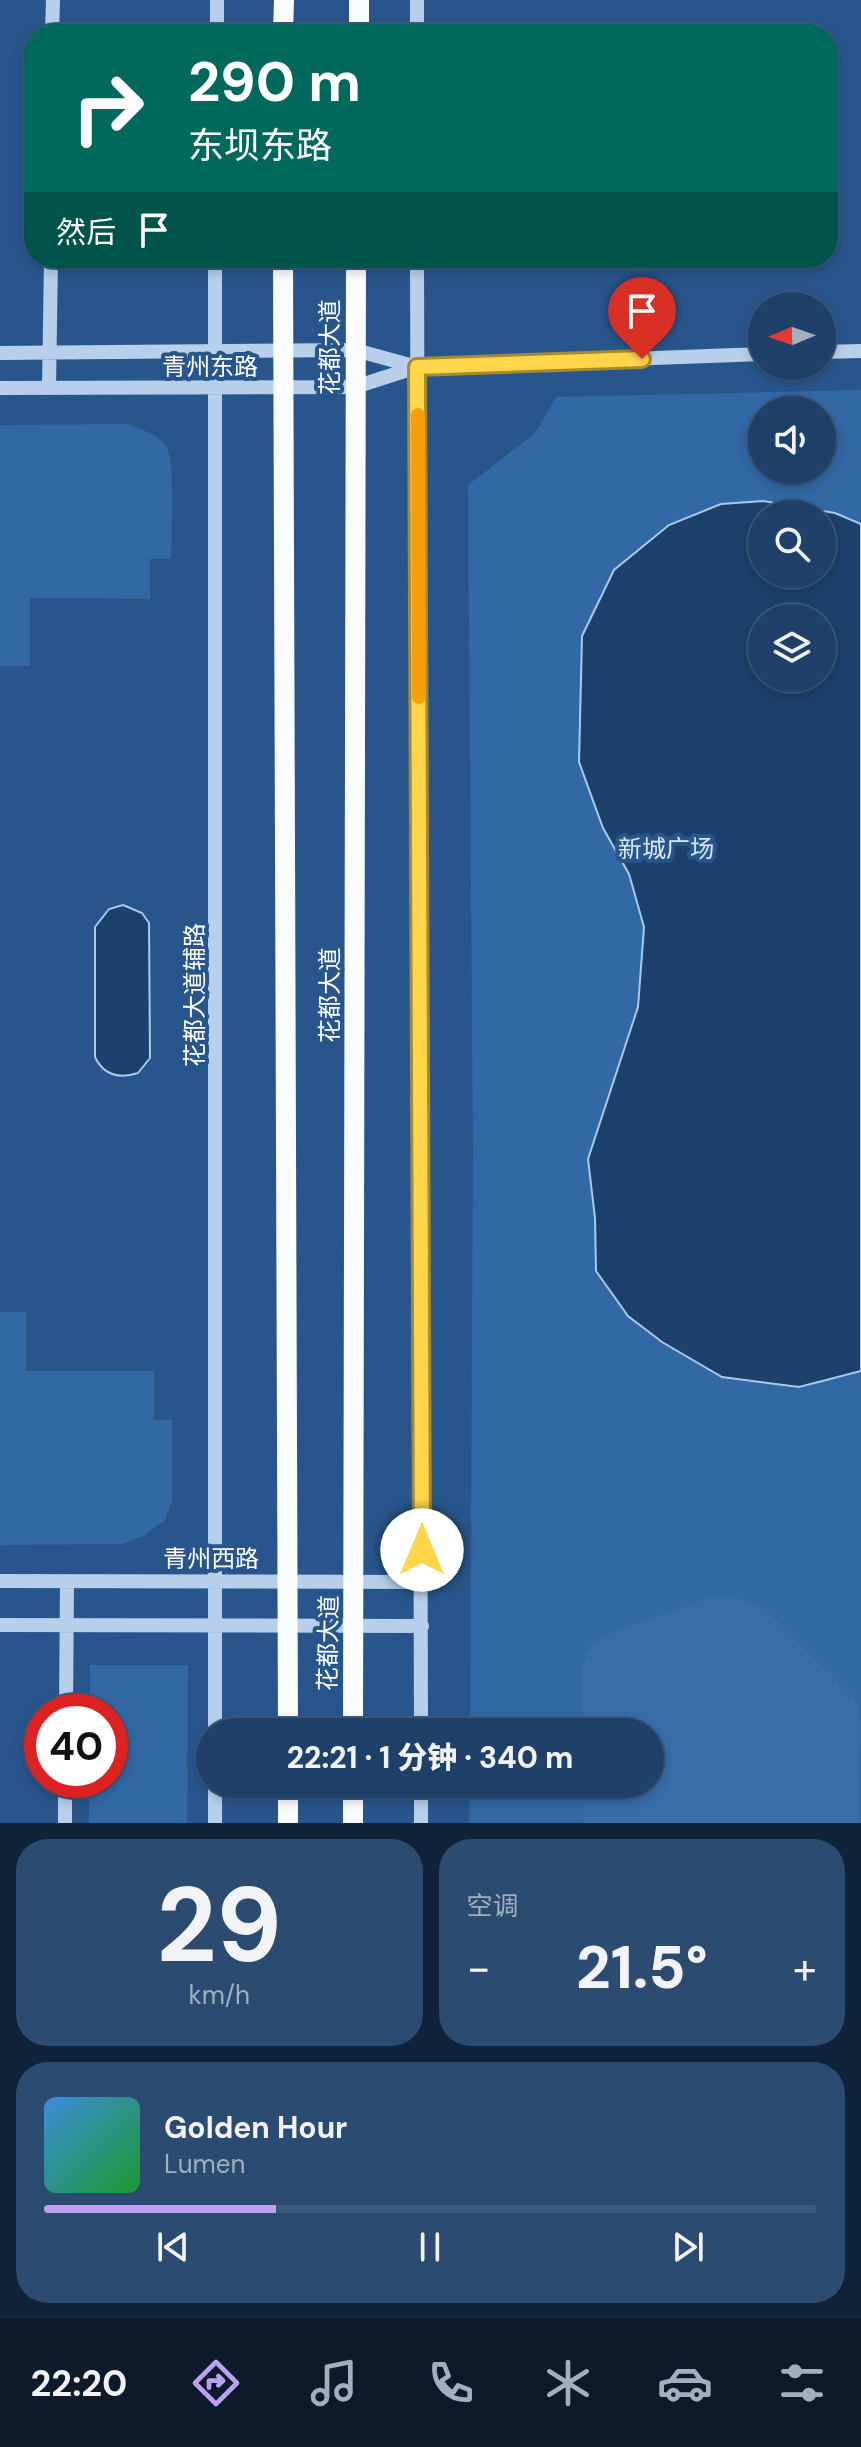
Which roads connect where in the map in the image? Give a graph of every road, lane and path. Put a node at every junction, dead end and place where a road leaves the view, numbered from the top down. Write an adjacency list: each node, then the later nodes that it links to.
1 (53, 0): 6 (street)
2 (217, 0): 7 (street)
3 (284, 0): 8 (main road)
4 (359, 0): 9 (main road)
5 (417, 0): 10 (street)
6 (52, 24)
7 (217, 24)
8 (283, 24)
9 (359, 24)
10 (417, 24)
11 (51, 268): 22 (street)
12 (215, 268): 19 (street, 花都大道辅路)
13 (283, 268): 17 (main road, 花都大道)
14 (356, 268): 16 (main road, 花都大道)
15 (417, 268): 24 (street)
16 (355, 350): 17 (street); 24 (street); 26 (main road, 花都大道)
17 (282, 351): 19 (street); 25 (main road, 花都大道)
18 (861, 351): 20 (street)
19 (215, 352): 22 (street); 29 (street, 花都大道辅路)
20 (836, 352)
21 (0, 353): 22 (street)
22 (50, 354): 28 (street)
23 (748, 355): 24 (street)
24 (417, 367): 26 (street, 青州东路); 35 (street)
25 (283, 387): 26 (street, 青州东路); 29 (street, 青州东路); 33 (main road, 花都大道)
26 (355, 387): 34 (main road, 花都大道)
27 (0, 388): 28 (street, 青州东路)
28 (49, 388): 29 (street, 青州东路)
29 (216, 388): 30 (street, 花都大道辅路)
30 (215, 1580): 32 (street, 青州西路); 33 (street, 青州西路); 38 (street, 花都大道辅路)
31 (0, 1581): 32 (street, 青州西路)
32 (67, 1581): 41 (street)
33 (288, 1581): 34 (street, 青州西路); 39 (main road, 花都大道)
34 (355, 1581): 35 (street, 青州西路); 37 (main road, 花都大道)
35 (422, 1582): 40 (street)
36 (0, 1625): 38 (street)
37 (353, 1625): 39 (street); 40 (street); 44 (main road, 花都大道)
38 (215, 1626): 39 (street); 42 (street, 花都大道辅路)
39 (288, 1626): 43 (main road, 花都大道)
40 (422, 1626): 45 (street)
41 (66, 1694)
42 (215, 1718)
43 (288, 1718)
44 (353, 1718)
45 (421, 1718)
46 (65, 1798): 51 (street)
47 (215, 1798): 52 (street)
48 (288, 1798): 53 (main road)
49 (353, 1798): 54 (main road)
50 (421, 1798): 55 (street)
51 (65, 1823)
52 (215, 1823)
53 (288, 1823)
54 (353, 1823)
55 (421, 1823)

